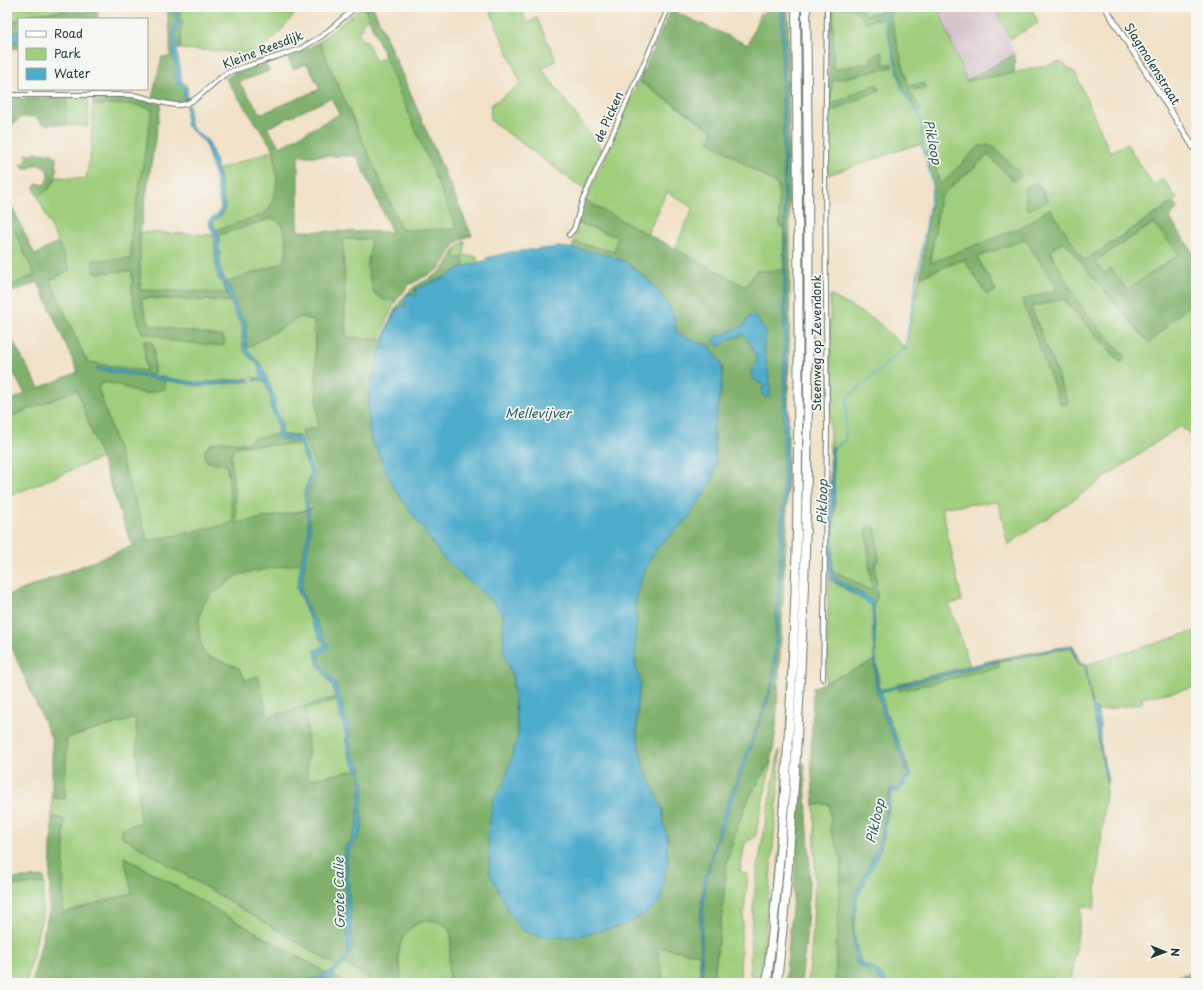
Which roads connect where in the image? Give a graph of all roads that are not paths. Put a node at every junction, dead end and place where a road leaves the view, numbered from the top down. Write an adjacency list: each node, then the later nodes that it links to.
1 (356, 7): 7 (street, Kleine Reesdijk)
2 (669, 7): 9 (street, de Picken)
3 (796, 7): 11 (highway)
4 (806, 7): 12 (highway)
5 (827, 7): 10 (street, Steenweg op Zevendonk)
6 (1105, 7): 8 (street, Slagmolenstraat)
7 (7, 95)
8 (1196, 152)
9 (569, 235)
10 (823, 679)
11 (767, 983)
12 (777, 983)

